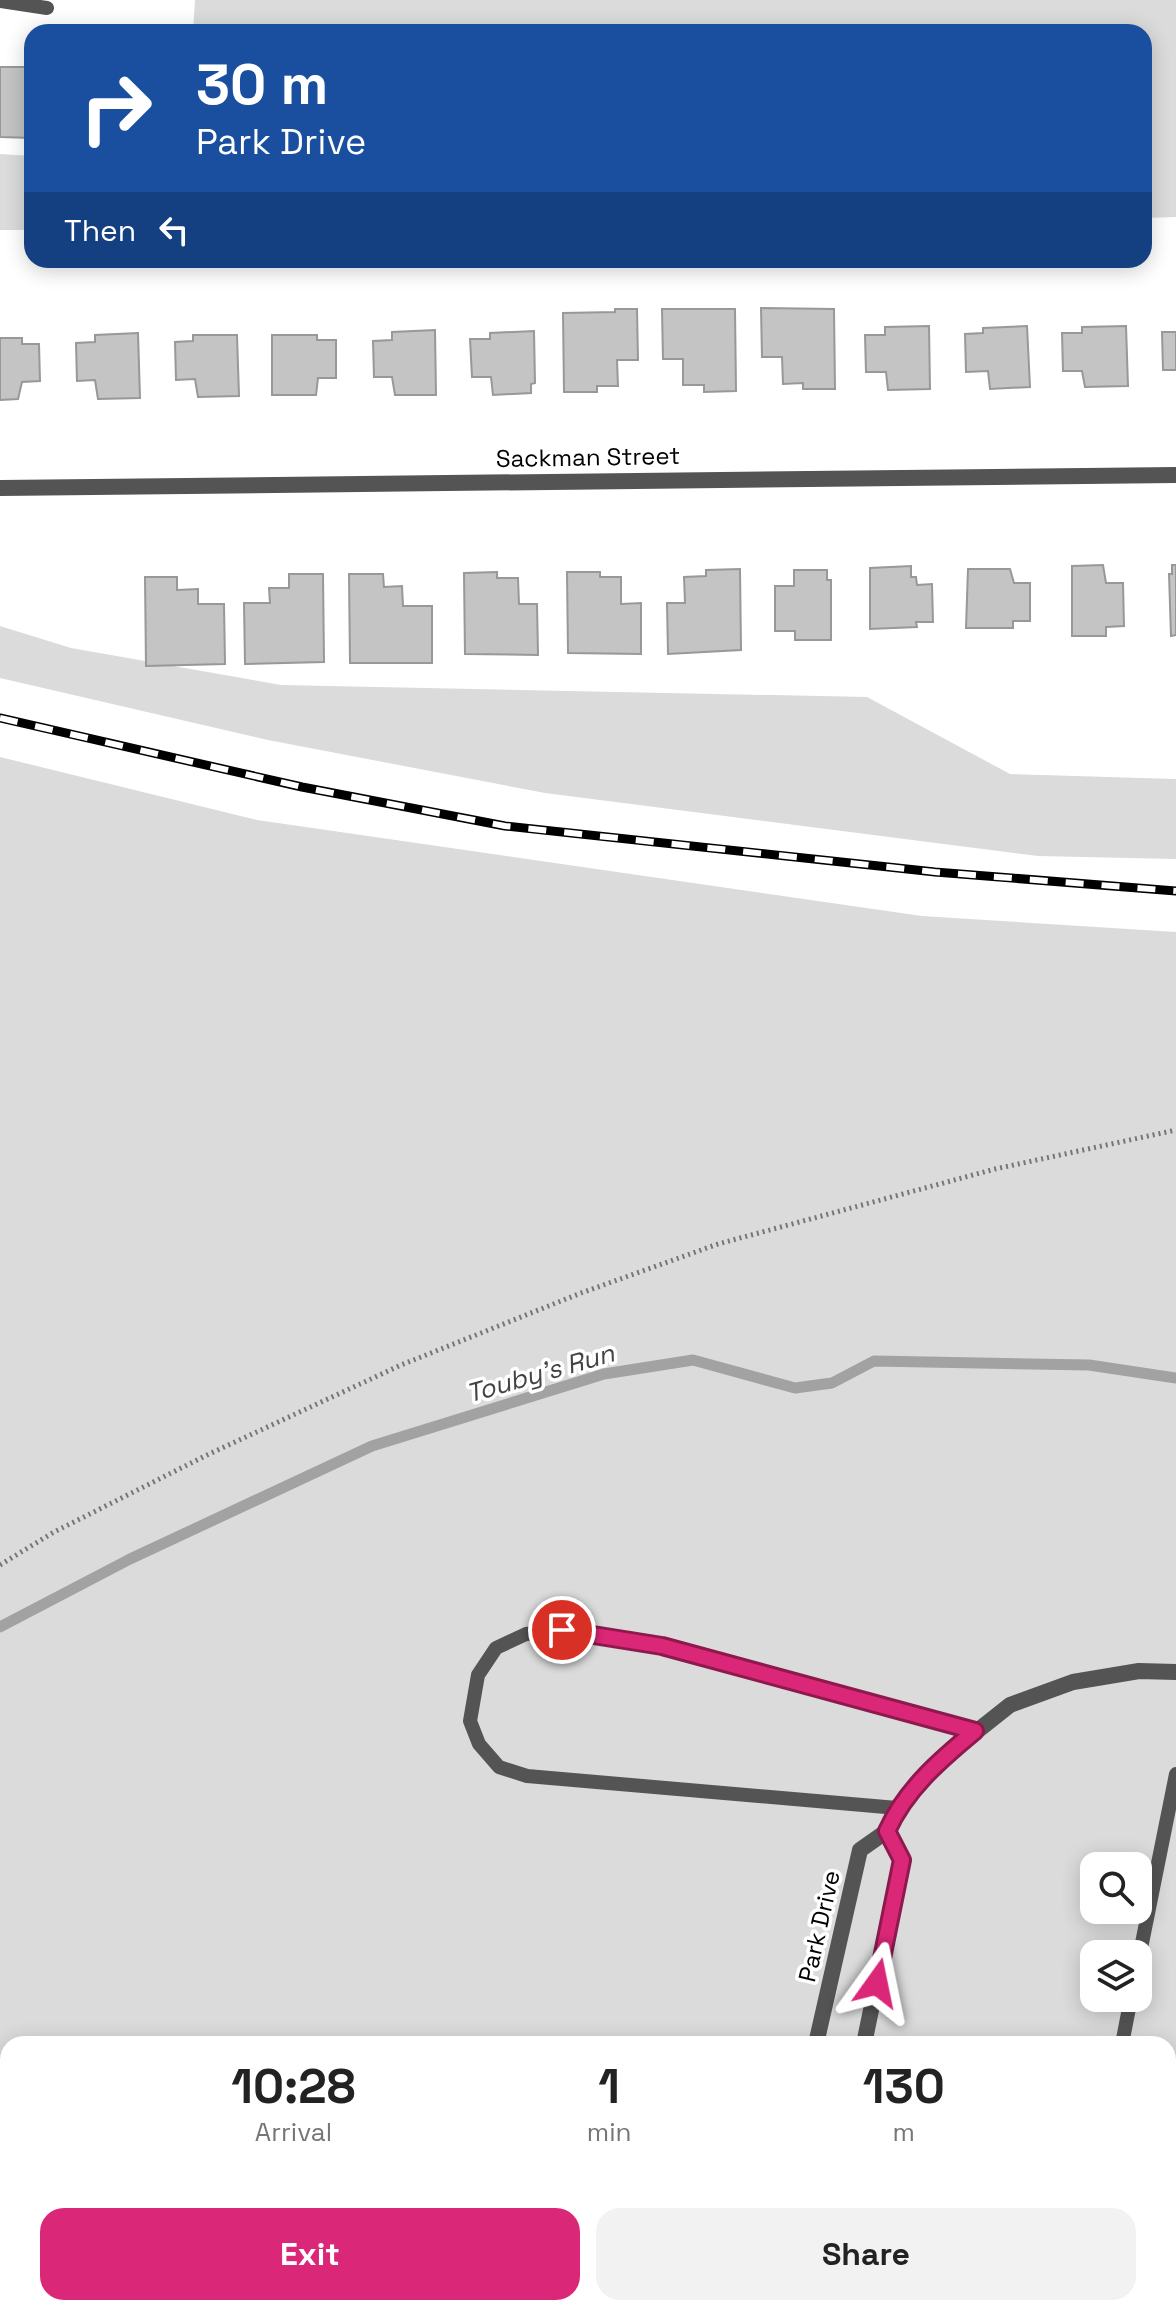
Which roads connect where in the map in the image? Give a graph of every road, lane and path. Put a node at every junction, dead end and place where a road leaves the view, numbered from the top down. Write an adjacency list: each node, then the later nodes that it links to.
1 (0, 1): 2 (lane)
2 (47, 8)
3 (1176, 475): 4 (street, Sackman Street)
4 (0, 488)
5 (1176, 1130): 6 (path)
6 (0, 1565)
7 (1176, 1672): 8 (street, Park Drive)
8 (975, 1731): 10 (street, Park Drive); 10 (lane)
9 (1176, 1774): 12 (lane)
10 (897, 1808): 11 (street, Park Drive)
11 (887, 1831): 14 (street, Park Drive); 15 (street)
12 (1143, 1940)
13 (1128, 2012): 16 (lane)
14 (818, 2036)
15 (866, 2036)
16 (1124, 2036)

